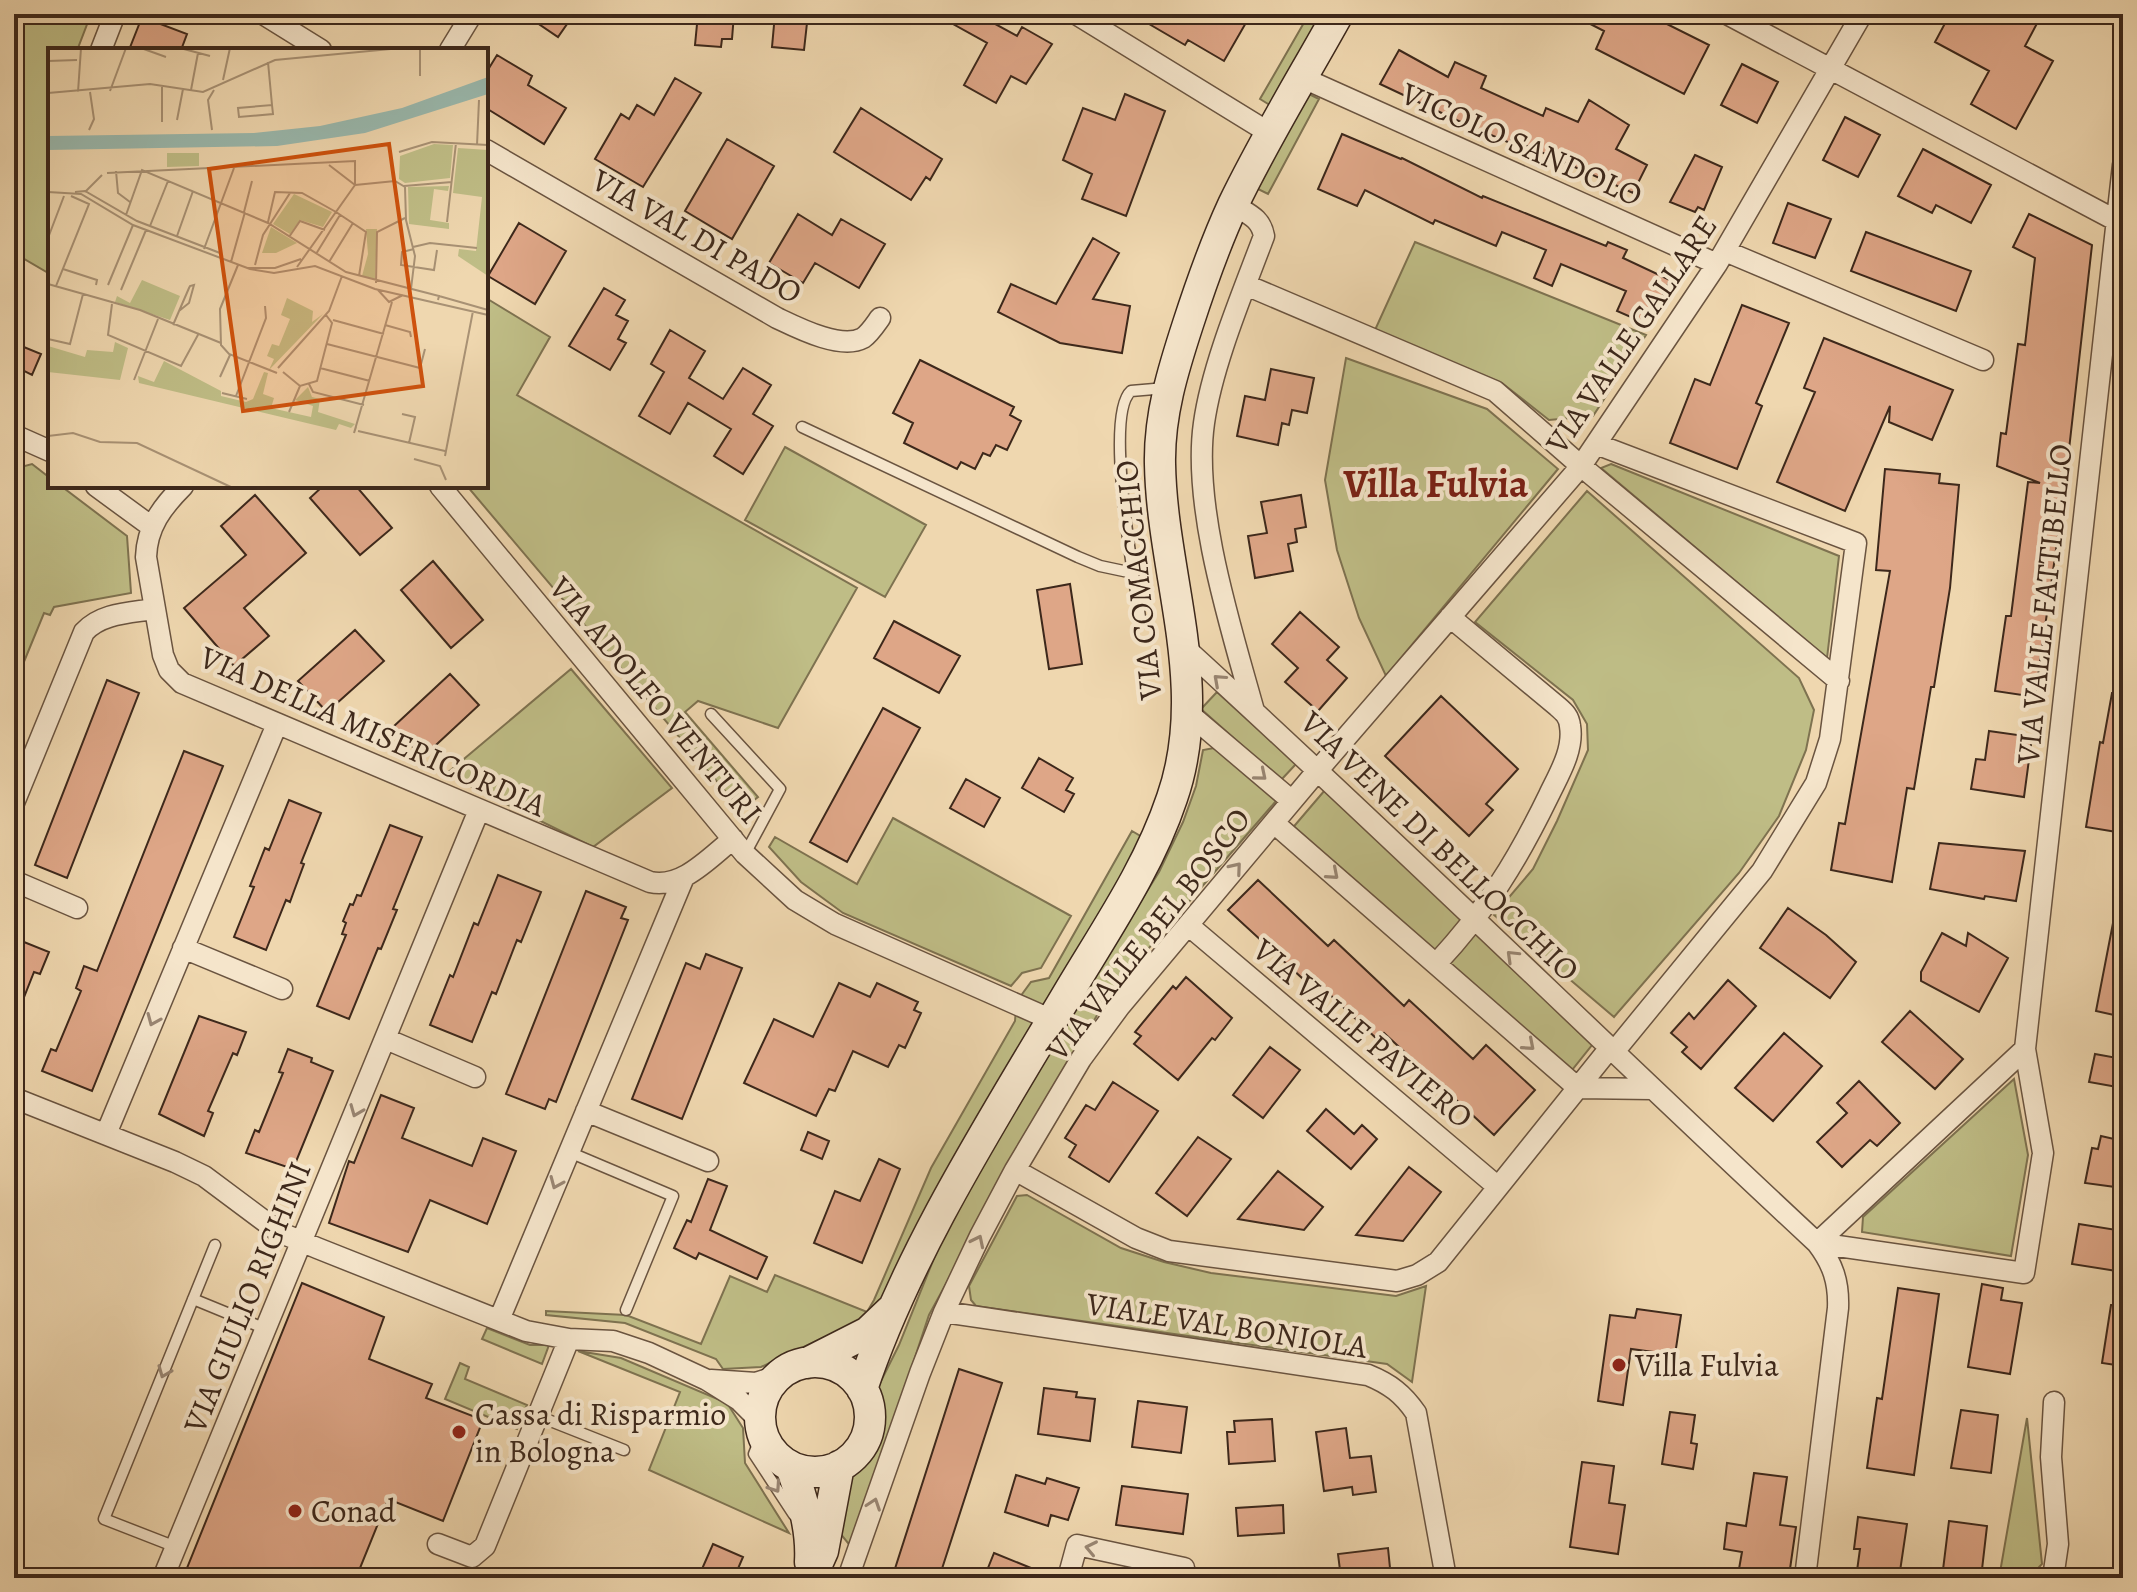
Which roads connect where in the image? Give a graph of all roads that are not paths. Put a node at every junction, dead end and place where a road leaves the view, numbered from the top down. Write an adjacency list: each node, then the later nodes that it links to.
1 (115, 14): 8 (street)
2 (263, 14): 9 (street)
3 (472, 14): 10 (street)
4 (1076, 14): 13 (street)
5 (1338, 14): 12 (main road, VIA COMACCHIO)
6 (1727, 14): 11 (street)
7 (1862, 14): 11 (street, VIA VALLE GALLARE)
8 (102, 48)
9 (318, 48)
10 (451, 48)
11 (1830, 70): 17 (street); 18 (street, VIA VALLE GALLARE)
12 (1303, 78): 13 (main road, VIA COMACCHIO); 18 (street, VICOLO SANDOLO)
13 (1271, 134): 16 (main road, VIA COMACCHIO)
14 (488, 151): 20 (street, VIA VAL DI PADO)
15 (2123, 165): 17 (street, VIA VALLE FATTIBELLO)
16 (1234, 205): 19 (street); 22 (main road, VIA COMACCHIO)
17 (2117, 221): 58 (street, VIA VALLE FATTIBELLO)
18 (1721, 258): 21 (street, VICOLO SANDOLO); 25 (street, VIA VALLE GALLARE)
19 (1246, 285): 27 (street); 38 (street)
20 (880, 318)
21 (1983, 360)
22 (1168, 388): 32 (lane, VIA COMACCHIO); 36 (main road, VIA COMACCHIO)
23 (802, 427): 32 (lane, VIA COMACCHIO)
24 (14, 435): 26 (street)
25 (1596, 444): 27 (street, VIA VALLE GALLARE); 37 (street, VIALE VAL BONIOLA)
26 (48, 450)
27 (1581, 466): 35 (street, VIA VALLE GALLARE); 37 (street)
28 (99, 488): 31 (street)
29 (181, 488): 31 (street, VIA DELLA MISERICORDIA)
30 (442, 488): 47 (street, VIA ADOLFO VENTURI)
31 (152, 527): 33 (street, VIA DELLA MISERICORDIA)
32 (1133, 573): 34 (lane, VIA COMACCHIO)
33 (154, 609): 41 (street, VIA DELLA MISERICORDIA); 44 (street)
34 (1140, 617)
35 (1450, 617): 42 (street, VIA VALLE GALLARE); 51 (street)
36 (1185, 648): 38 (street, VIA VENE DI BELLOCCHIO, one-way to 36); 39 (main road, VIA COMACCHIO)
37 (1839, 681): 59 (street, VIALE VAL BONIOLA)
38 (1254, 711): 42 (street, VIA VENE DI BELLOCCHIO)
39 (1188, 713): 43 (street, one-way to 43); 56 (main road, VIA COMACCHIO)
40 (711, 714): 47 (lane, VIA ADOLFO VENTURI)
41 (277, 724): 45 (street, VIA DELLA MISERICORDIA); 53 (street)
42 (1318, 770): 43 (street, VIA VALLE BEL BOSCO); 51 (street, VIA VENE DI BELLOCCHIO)
43 (1292, 801): 46 (street, VIA VALLE BEL BOSCO)
44 (14, 803)
45 (479, 810): 48 (street, VIA DELLA MISERICORDIA); 57 (street, VIA GIULIO RIGHINI)
46 (1274, 823): 52 (street, VIA VALLE BEL BOSCO, one-way to 46); 54 (street, one-way to 54)
47 (739, 846): 48 (street); 56 (street)
48 (684, 877): 64 (street)
49 (14, 881): 50 (street)
50 (77, 908)
51 (1476, 921): 54 (street); 59 (street, VIA VENE DI BELLOCCHIO, one-way to 51)
52 (1188, 925): 68 (street, VIA VALLE BEL BOSCO); 69 (street, VIA VALLE PAVIERO)
53 (183, 948): 55 (street); 65 (street, one-way to 65)
54 (1436, 964): 61 (street, one-way to 61)
55 (282, 989)
56 (1052, 1020): 73 (main road, VIA COMACCHIO)
57 (386, 1039): 60 (street); 70 (street, VIA GIULIO RIGHINI, one-way to 70)
58 (2025, 1049): 71 (street); 71 (street, VIA VALLE FATTIBELLO)
59 (1611, 1051): 61 (street, VIALE VAL BONIOLA); 62 (street, VIA VENE DI BELLOCCHIO)
60 (475, 1077)
61 (1578, 1088): 62 (street); 69 (street, VIALE VAL BONIOLA)
62 (1652, 1089): 71 (street, VIA VENE DI BELLOCCHIO)
63 (14, 1098): 65 (street)
64 (586, 1111): 66 (street); 67 (street)
65 (106, 1134): 70 (street)
66 (569, 1152): 75 (lane); 77 (street, one-way to 77)
67 (708, 1161)
68 (1015, 1170): 69 (street, VIALE VAL BONIOLA); 76 (street, VIA VALLE BEL BOSCO, one-way to 68)
69 (1498, 1187)
70 (302, 1242): 77 (street); 78 (street, VIA GIULIO RIGHINI)
71 (1817, 1243): 99 (street)
72 (215, 1245): 74 (lane)
73 (900, 1296): 80 (main road, VIA COMACCHIO); 83 (main road, VIA COMACCHIO)
74 (193, 1299): 78 (lane); 92 (lane, one-way to 92)
75 (626, 1310)
76 (944, 1312): 95 (street, one-way to 76); 98 (street, VIALE VAL BONIOLA)
77 (499, 1320): 79 (street)
78 (266, 1329): 92 (street, VIA GIULIO RIGHINI)
79 (569, 1339): 82 (street); 85 (street)
80 (807, 1363): 81 (main road, VIA COMACCHIO); 83 (main road)
81 (777, 1376): 82 (street); 86 (main road)
82 (707, 1380): 86 (street)
83 (862, 1389): 88 (main road)
84 (2054, 1402): 100 (street)
85 (538, 1416): 87 (lane); 91 (street)
86 (762, 1428): 89 (main road); 90 (lane, one-way to 90)
87 (624, 1450)
88 (839, 1466): 89 (main road); 94 (main road)
89 (791, 1467): 90 (main road)
90 (809, 1537): 94 (main road)
91 (438, 1544)
92 (176, 1547): 93 (street, VIA GIULIO RIGHINI)
93 (163, 1578)
94 (810, 1578)
95 (848, 1578)
96 (1068, 1578): 97 (street, one-way to 96)
97 (1185, 1578)
98 (1446, 1578)
99 (1805, 1578)
100 (2053, 1578)

